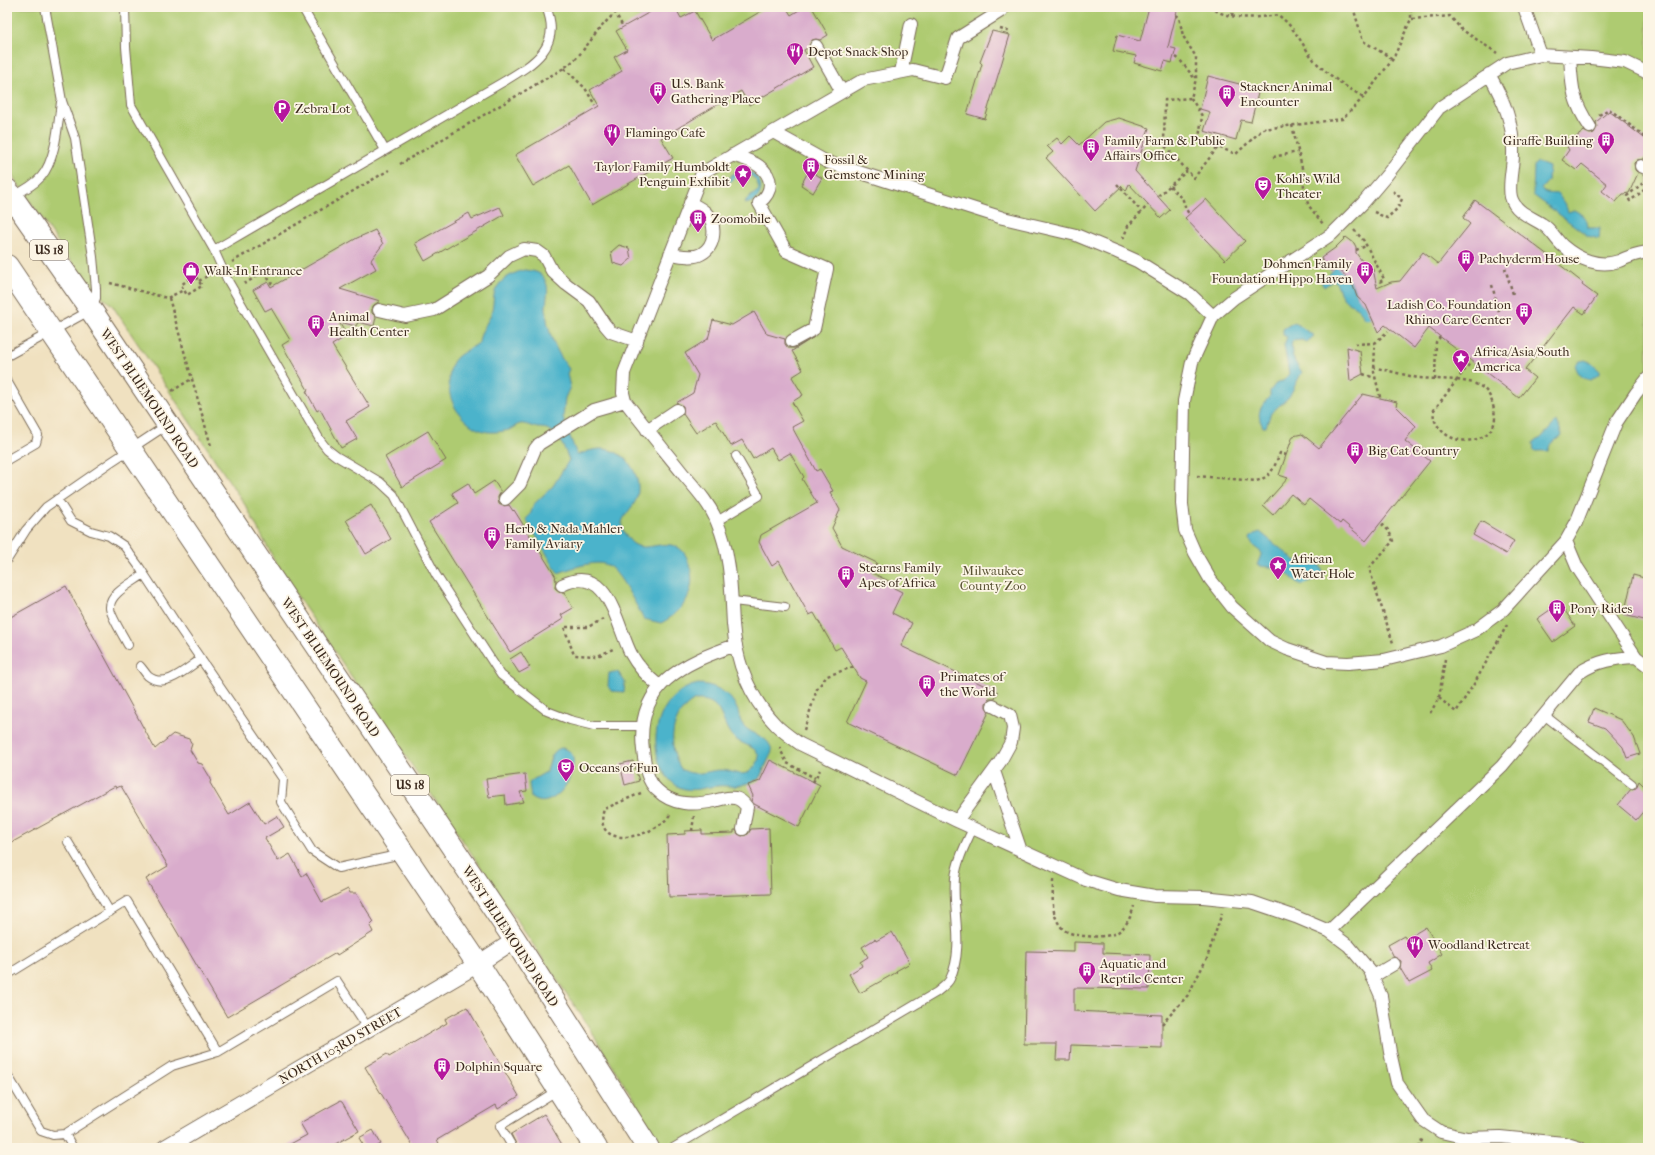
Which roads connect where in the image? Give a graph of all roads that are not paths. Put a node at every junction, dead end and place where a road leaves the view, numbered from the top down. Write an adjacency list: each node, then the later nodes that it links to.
1 (45, 7): 15 (lane)
2 (125, 7): 22 (lane)
3 (302, 7): 18 (lane)
4 (546, 7): 18 (lane)
5 (1003, 7): 11 (street)
6 (1524, 7): 9 (street)
7 (911, 24): 11 (street)
8 (816, 46): 14 (street)
9 (1541, 55): 10 (street); 13 (street)
10 (1570, 57): 12 (street); 16 (street)
11 (901, 72): 14 (street)
12 (1648, 73)
13 (1489, 74): 23 (street); 28 (street)
14 (842, 92): 17 (street)
15 (62, 101): 20 (lane); 26 (lane)
16 (1588, 125)
17 (773, 132): 19 (street); 28 (street)
18 (385, 150): 22 (lane)
19 (732, 155): 21 (street); 31 (street)
20 (9, 196): 26 (main road, WEST BLUEMOUND ROAD / US 18)
21 (690, 204): 24 (street); 24 (street)
22 (214, 250): 60 (lane)
23 (1648, 252)
24 (670, 254): 30 (street)
25 (7, 266): 29 (main road)
26 (91, 310): 29 (lane); 37 (main road, WEST BLUEMOUND ROAD / US 18)
27 (379, 310): 30 (street)
28 (1213, 316): 45 (street)
29 (51, 332): 32 (lane); 39 (main road)
30 (637, 340): 35 (street)
31 (792, 341)
32 (7, 356)
33 (1648, 378): 45 (street)
34 (7, 380): 41 (lane)
35 (625, 401): 38 (street); 43 (street)
36 (677, 410): 38 (street)
37 (167, 425): 39 (lane); 71 (main road, WEST BLUEMOUND ROAD / US 18)
38 (647, 430): 44 (street)
39 (130, 449): 42 (lane); 68 (main road)
40 (736, 456): 44 (lane)
41 (7, 460)
42 (57, 499): 46 (lane); 47 (lane)
43 (505, 499)
44 (717, 521): 49 (street)
45 (1566, 541): 53 (street)
46 (7, 560)
47 (144, 574): 51 (lane); 54 (lane)
48 (562, 586): 57 (street)
49 (733, 601): 50 (lane); 52 (street)
50 (785, 607)
51 (128, 645)
52 (736, 645): 57 (street); 63 (street)
53 (1636, 657): 56 (street); 59 (street)
54 (201, 659): 55 (lane); 68 (lane)
55 (140, 666)
56 (1648, 666)
57 (659, 686): 60 (street)
58 (993, 706): 61 (street)
59 (1544, 715): 62 (lane); 70 (street)
60 (643, 726): 65 (street)
61 (994, 771): 63 (street); 67 (street)
62 (1632, 784)
63 (957, 821): 64 (street)
64 (973, 828): 67 (street); 86 (lane)
65 (743, 829)
66 (68, 842): 69 (lane)
67 (1021, 851): 70 (street)
68 (403, 854): 72 (main road)
69 (110, 912): 74 (lane); 77 (lane)
70 (1329, 931): 75 (street)
71 (515, 940): 72 (street, NORTH 103RD STREET); 85 (main road, WEST BLUEMOUND ROAD / US 18)
72 (478, 964): 76 (street, NORTH 103RD STREET); 79 (main road)
73 (1394, 964): 75 (street)
74 (7, 975)
75 (1372, 977): 87 (street)
76 (368, 1028): 77 (lane); 82 (street, NORTH 103RD STREET)
77 (218, 1052): 80 (lane)
78 (7, 1074): 80 (lane)
79 (558, 1090): 83 (lane); 84 (main road)
80 (65, 1134): 81 (lane)
81 (73, 1148)
82 (164, 1148)
83 (513, 1148)
84 (596, 1148)
85 (648, 1148)
86 (673, 1148)
87 (1580, 1148)

